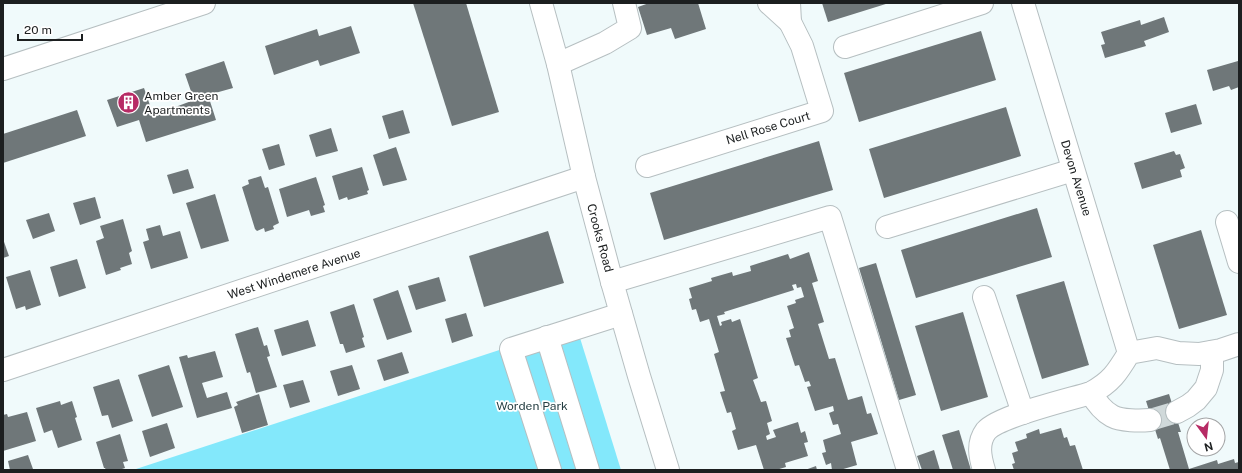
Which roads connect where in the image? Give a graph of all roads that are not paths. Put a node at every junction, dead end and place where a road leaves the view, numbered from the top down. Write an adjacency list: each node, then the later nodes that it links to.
1 (204, 3): 10 (street)
2 (541, 3): 9 (street, Crooks Road)
3 (624, 3): 9 (street)
4 (769, 3): 7 (street, Nell Rose Court)
5 (982, 3): 8 (street)
6 (1023, 3): 12 (street, Devon Avenue)
7 (790, 13): 11 (street, Nell Rose Court)
8 (845, 47)
9 (558, 64): 13 (street, Crooks Road)
10 (3, 69)
11 (647, 166)
12 (1074, 170): 15 (street); 23 (street, Devon Avenue)
13 (584, 177): 17 (street, Crooks Road); 24 (street, West Windemere Avenue)
14 (1227, 222): 16 (street)
15 (887, 227)
16 (1239, 262)
17 (612, 282): 19 (street, Crooks Road); 32 (street)
18 (984, 297): 27 (street)
19 (621, 314): 20 (street); 31 (street, Crooks Road)
20 (547, 337): 29 (street); 30 (street)
21 (1239, 344): 22 (street)
22 (1212, 352): 23 (street); 26 (street)
23 (1129, 353): 25 (street)
24 (3, 370)
25 (1090, 393): 27 (street); 28 (street)
26 (1177, 412)
27 (1023, 413): 33 (street)
28 (1150, 420)
29 (550, 470)
30 (588, 470)
31 (668, 470)
32 (908, 470)
33 (984, 470)

